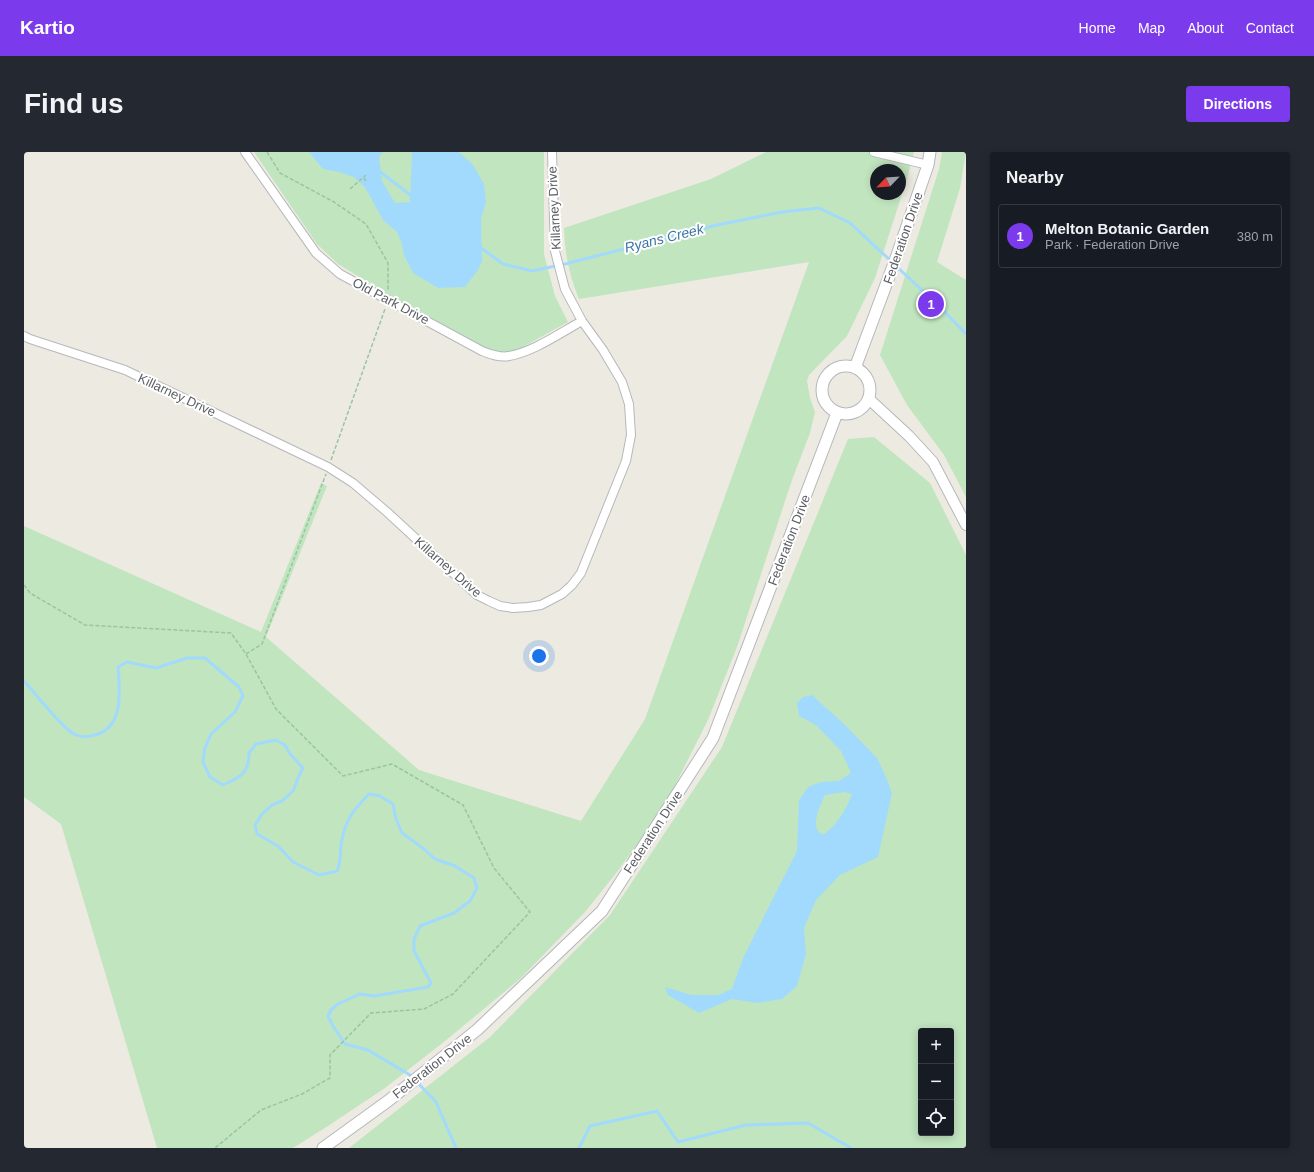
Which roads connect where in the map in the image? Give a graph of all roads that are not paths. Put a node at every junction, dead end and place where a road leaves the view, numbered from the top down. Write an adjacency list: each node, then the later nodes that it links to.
1 (245, 152): 6 (street, Old Park Drive)
2 (552, 152): 6 (street, Killarney Drive)
3 (874, 152): 5 (street)
4 (930, 152): 5 (main road, Federation Drive)
5 (928, 165): 8 (main road, Federation Drive)
6 (582, 321): 7 (street, Killarney Drive)
7 (24, 336)
8 (856, 368): 9 (main road); 10 (main road)
9 (869, 399): 10 (main road); 11 (street)
10 (837, 412): 12 (main road, Federation Drive)
11 (966, 525)
12 (324, 1148)

